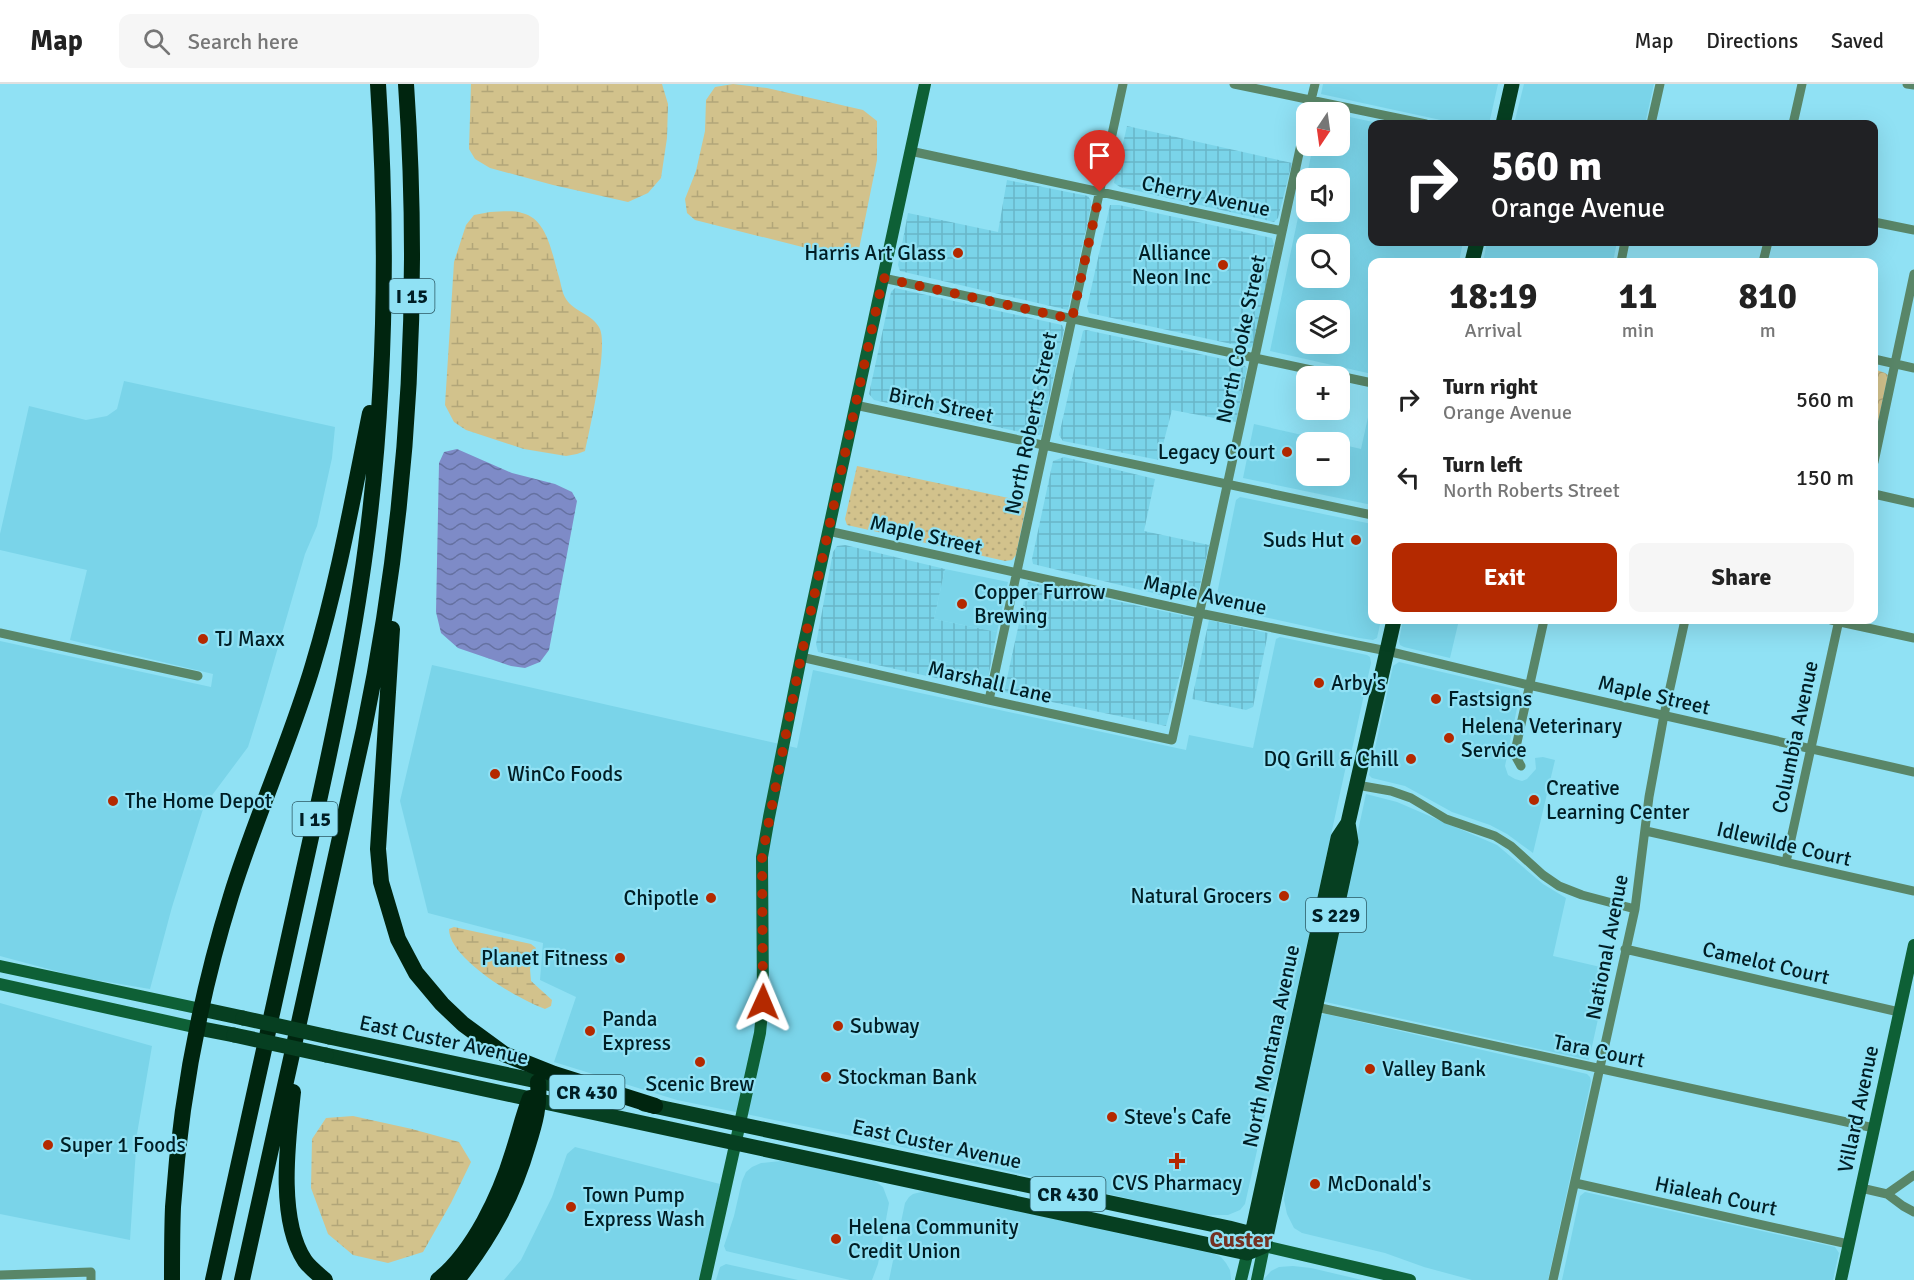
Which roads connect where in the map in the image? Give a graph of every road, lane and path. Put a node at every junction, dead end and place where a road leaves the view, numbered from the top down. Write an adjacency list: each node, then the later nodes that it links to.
1 (378, 84): 28 (highway, I 15)
2 (406, 84): 20 (highway, I 15)
3 (413, 84): 20 (highway)
4 (925, 84): 18 (street)
5 (1123, 84): 21 (street, North Roberts Street)
6 (1234, 84): 13 (street)
7 (1315, 84): 13 (street)
8 (1512, 84): 15 (main road)
9 (1660, 84): 16 (street)
10 (1802, 84): 17 (street)
11 (1907, 84): 12 (street)
12 (1914, 86)
13 (1311, 101): 14 (street)
14 (1406, 120)
15 (1504, 120)
16 (1652, 120)
17 (1794, 120)
18 (910, 151): 21 (street, Cherry Avenue); 26 (street)
19 (1298, 156): 23 (street, North Cooke Street)
20 (410, 158): 40 (highway, I 15)
21 (1100, 192): 23 (street, Cherry Avenue); 27 (street, North Roberts Street)
22 (1878, 223): 24 (street)
23 (1282, 231): 29 (street, North Cooke Street)
24 (1914, 231)
25 (1914, 274): 31 (street)
26 (883, 278): 27 (street); 34 (street)
27 (1072, 319): 29 (street); 36 (street, North Roberts Street)
28 (382, 353): 74 (highway); 96 (highway, I 15)
29 (1255, 358): 33 (street); 37 (street, North Cooke Street)
30 (1878, 360): 31 (street)
31 (1894, 364): 32 (street); 35 (street)
32 (1914, 368)
33 (1368, 382)
34 (855, 405): 36 (street, Birch Street); 42 (street)
35 (1878, 442)
36 (1044, 446): 37 (street, Birch Street); 43 (street, North Roberts Street)
37 (1227, 486): 41 (street, Birch Street); 44 (street, North Cooke Street)
38 (1878, 495): 39 (street)
39 (1914, 503)
40 (399, 509): 71 (highway, I 15); 80 (highway)
41 (1368, 514)
42 (828, 531): 43 (street, Maple Street); 53 (street)
43 (1017, 573): 44 (street, Maple Avenue); 56 (street, North Roberts Street)
44 (1199, 613): 52 (street, Maple Avenue); 58 (street, North Cooke Street)
45 (1393, 624): 52 (main road, North Montana Avenue / S 229)
46 (1543, 624): 55 (street)
47 (1684, 624): 57 (street, National Avenue)
48 (1835, 624): 59 (street, Columbia Avenue)
49 (1853, 624): 51 (street)
50 (0, 633): 54 (street)
51 (1914, 638)
52 (1387, 651): 55 (street, Maple Street); 62 (main road, North Montana Avenue / S 229)
53 (801, 657): 56 (street, Marshall Lane); 81 (street)
54 (198, 676)
55 (1529, 685): 57 (street, Maple Street); 60 (street)
56 (989, 700): 58 (street, Marshall Lane)
57 (1664, 715): 59 (street, Maple Street); 64 (street, National Avenue)
58 (1172, 740)
59 (1811, 748): 61 (street, Maple Street); 65 (street, Columbia Avenue)
60 (1521, 766)
61 (1914, 772)
62 (1357, 785): 63 (main road, North Montana Avenue / S 229); 67 (street)
63 (1348, 823): 73 (main road, North Montana Avenue / S 229); 89 (main road, North Montana Avenue / S 229)
64 (1646, 831): 65 (street, Idlewilde Court); 67 (street, National Avenue)
65 (1786, 862): 66 (street, Idlewilde Court)
66 (1914, 891)
67 (1635, 909): 69 (street, National Avenue)
68 (1914, 945): 75 (street, Villard Avenue)
69 (1625, 949): 75 (street, Camelot Court); 77 (street, National Avenue)
70 (0, 966): 74 (street, East Custer Avenue / CR 430)
71 (309, 978): 97 (highway, I 15); 98 (highway)
72 (0, 984): 76 (street, East Custer Avenue / CR 430)
73 (1316, 1007): 77 (street, Tara Court); 91 (main road, North Montana Avenue / S 229)
74 (201, 1009): 76 (highway); 78 (main road, East Custer Avenue / CR 430, bridge)
75 (1899, 1012): 82 (street, Villard Avenue)
76 (198, 1028): 79 (main road, East Custer Avenue / CR 430, bridge); 95 (highway)
77 (1600, 1070): 82 (street, Tara Court); 85 (street, National Avenue)
78 (538, 1082): 79 (highway); 80 (main road, East Custer Avenue / CR 430)
79 (535, 1099): 83 (main road, East Custer Avenue / CR 430); 99 (highway); 100 (highway)
80 (655, 1106): 81 (main road, East Custer Avenue / CR 430)
81 (739, 1124): 83 (street); 89 (main road, East Custer Avenue / CR 430)
82 (1874, 1128): 86 (street, Villard Avenue)
83 (735, 1143): 92 (main road, East Custer Avenue / CR 430); 101 (street)
84 (1914, 1175): 87 (street)
85 (1575, 1183): 90 (street, Hialeah Court); 105 (street, National Avenue)
86 (1861, 1188): 87 (street); 90 (street, Villard Avenue)
87 (1887, 1194): 88 (street)
88 (1914, 1212)
89 (1252, 1234): 91 (main road); 92 (street, North Montana Avenue / S 229)
90 (1848, 1244): 106 (street, Villard Avenue)
91 (1264, 1246): 92 (main road); 103 (street, North Montana Avenue / S 229); 104 (street)
92 (1247, 1253): 102 (street, North Montana Avenue / S 229)
93 (0, 1275): 94 (street)
94 (91, 1276)
95 (172, 1280)
96 (213, 1280)
97 (242, 1280)
98 (325, 1280)
99 (438, 1280)
100 (458, 1280)
101 (705, 1280)
102 (1241, 1280)
103 (1257, 1280)
104 (1410, 1280)
105 (1553, 1280)
106 (1841, 1280)

